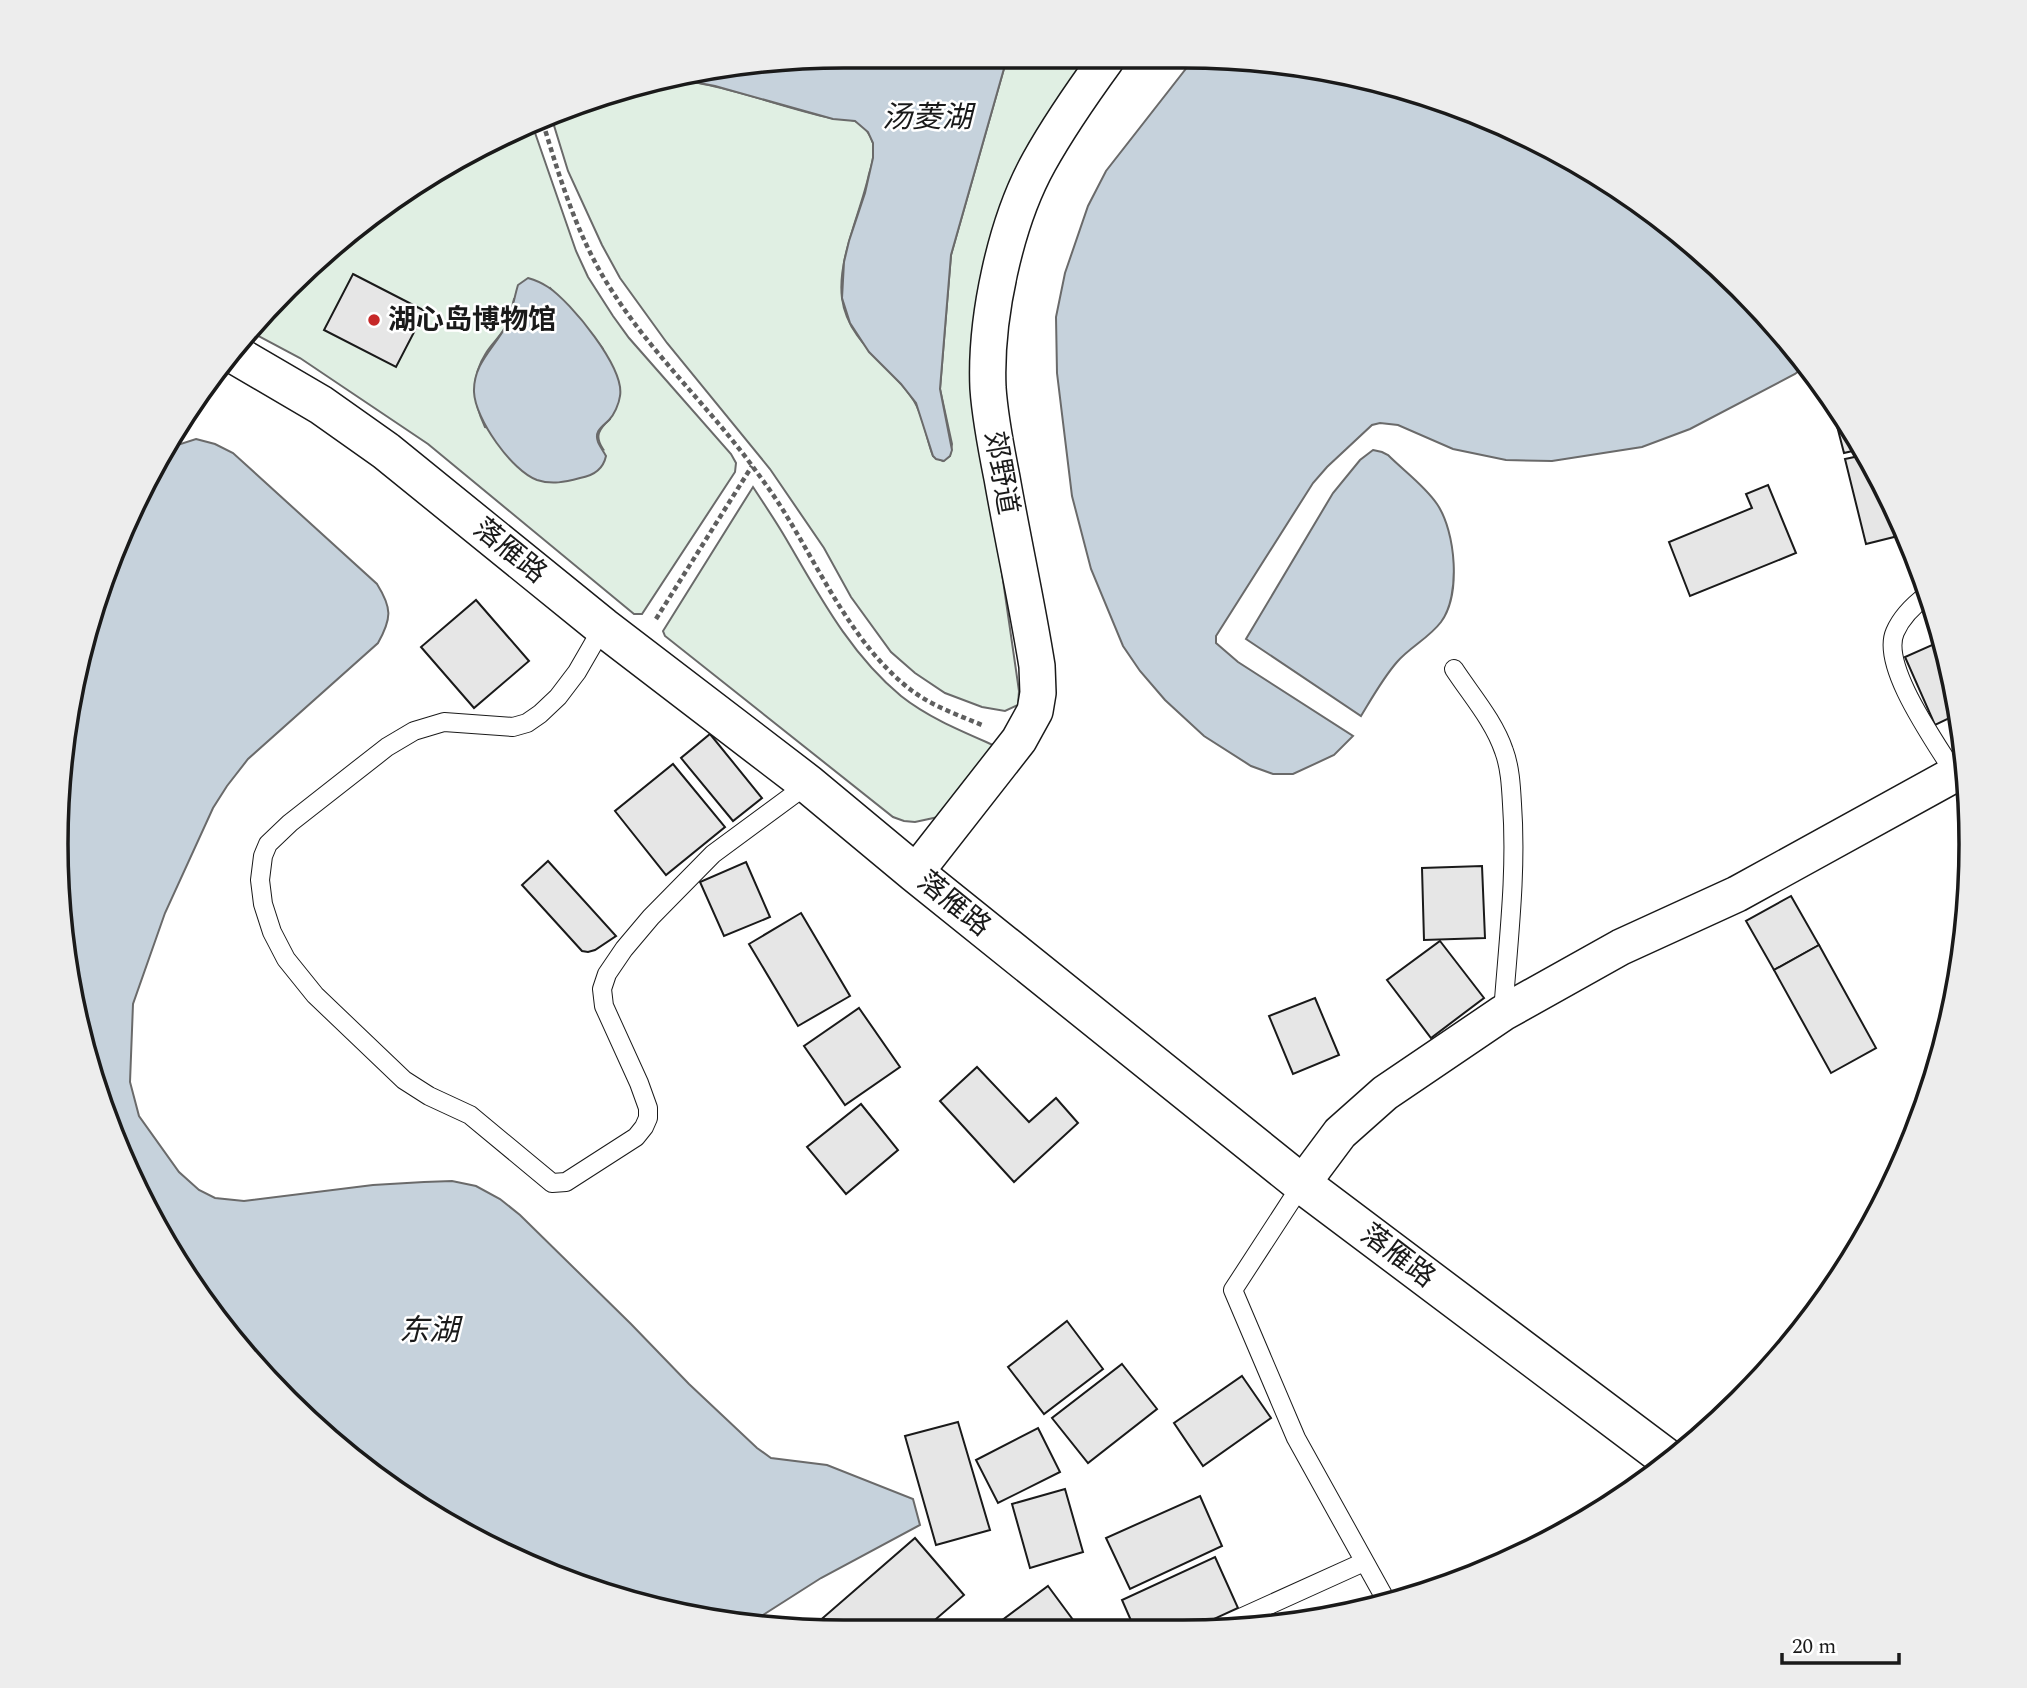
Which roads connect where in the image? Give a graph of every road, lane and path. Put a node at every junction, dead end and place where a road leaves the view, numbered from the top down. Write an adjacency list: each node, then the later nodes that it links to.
1 (1100, 68): 9 (street, 郊野道)
2 (545, 128): 4 (path)
3 (241, 358): 6 (street, 落雁路)
4 (752, 466): 7 (path); 9 (path)
5 (1920, 601): 10 (lane)
6 (603, 627): 7 (street, 落雁路); 12 (lane)
7 (636, 652): 12 (street, 落雁路)
8 (1454, 669): 14 (lane)
9 (1019, 740): 13 (street, 郊野道)
10 (1954, 764)
11 (1955, 773): 14 (street)
12 (807, 784): 13 (street, 落雁路)
13 (915, 873): 15 (street, 落雁路)
14 (1503, 1013): 15 (street)
15 (1303, 1184): 16 (street, 落雁路); 17 (lane)
16 (1661, 1454)
17 (1364, 1562): 18 (lane); 19 (lane)
18 (1382, 1593)
19 (1242, 1617)

